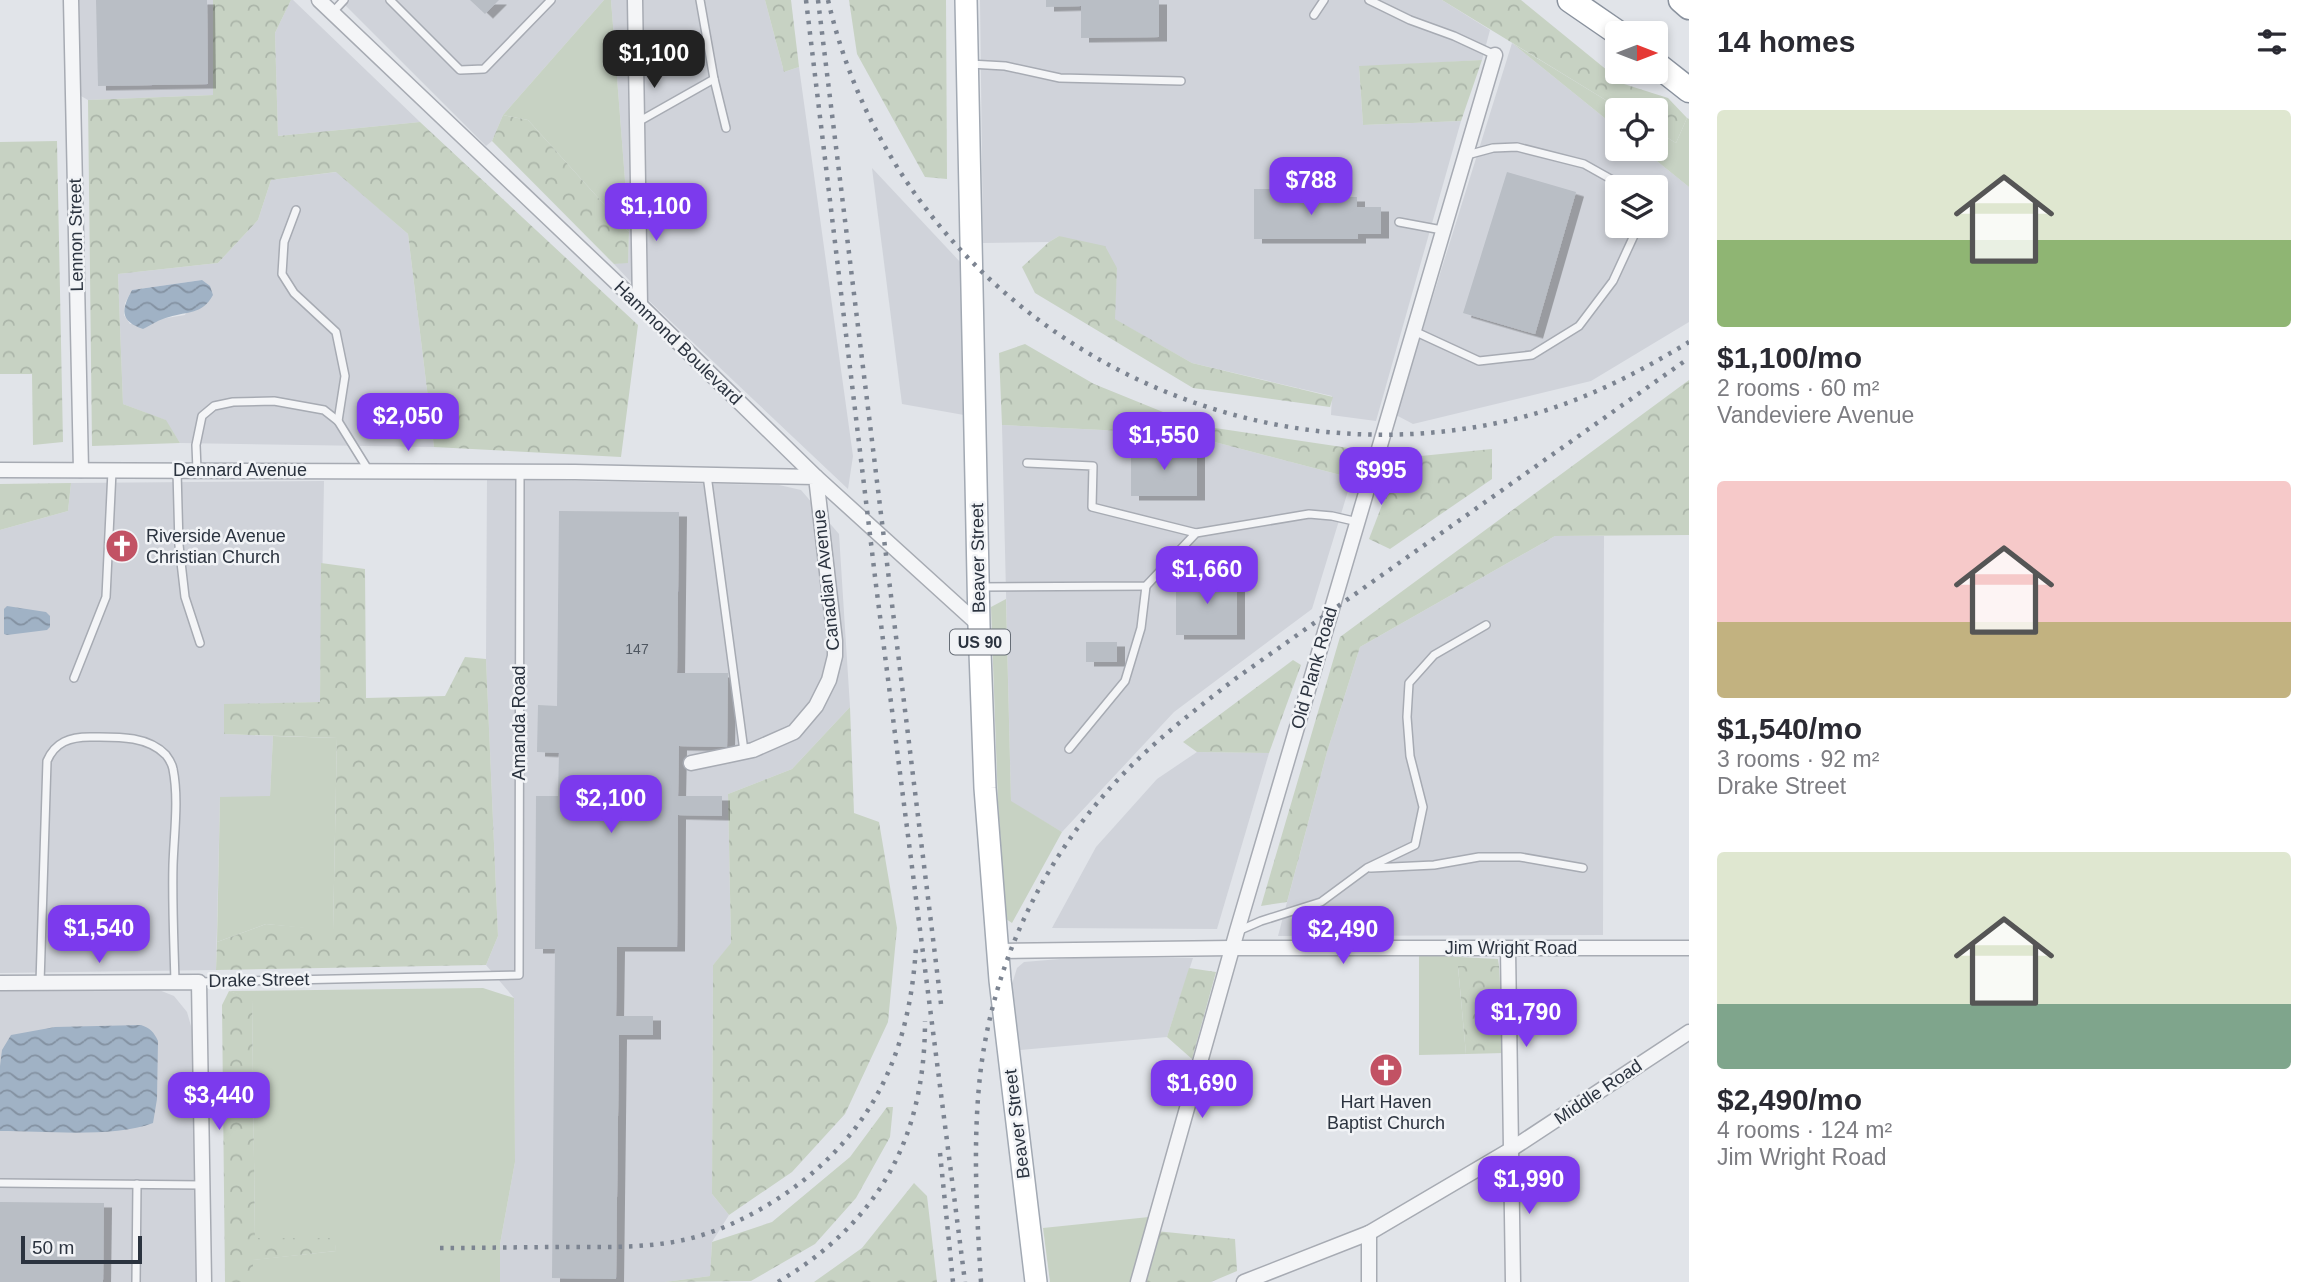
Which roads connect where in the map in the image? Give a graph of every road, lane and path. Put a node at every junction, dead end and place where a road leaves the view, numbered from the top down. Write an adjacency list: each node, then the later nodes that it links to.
1 (71, 0): 36 (street, Lennon Street)
2 (319, 0): 14 (street, Hammond Boulevard)
3 (344, 0): 14 (lane)
4 (390, 0): 5 (lane)
5 (551, 0)
6 (635, 0): 23 (street)
7 (700, 0): 20 (lane)
8 (966, 0): 18 (main road, Beaver Street / US 90)
9 (1324, 0): 15 (lane)
10 (1369, 0): 17 (lane)
11 (1570, 0): 16 (highway)
12 (1681, 0): 13 (highway)
13 (1689, 7)
14 (332, 13): 31 (street, Hammond Boulevard)
15 (1314, 15)
16 (1605, 24)
17 (1495, 55): 25 (street, Old Plank Road)
18 (967, 64): 21 (lane); 47 (main road, Beaver Street / US 90)
19 (1668, 73): 22 (highway)
20 (714, 79): 23 (lane); 24 (lane)
21 (1181, 81)
22 (1689, 90)
23 (637, 122): 31 (street)
24 (726, 128)
25 (1465, 155): 26 (lane); 29 (street, Old Plank Road)
26 (1605, 176)
27 (296, 210): 33 (lane)
28 (1399, 222): 29 (lane)
29 (1443, 230): 32 (street, Old Plank Road)
30 (1633, 238): 32 (lane)
31 (640, 305): 43 (street, Hammond Boulevard)
32 (1413, 330): 44 (street, Old Plank Road)
33 (338, 421): 39 (lane); 40 (lane)
34 (1027, 463): 45 (lane)
35 (0, 470): 36 (street, Dennard Avenue)
36 (81, 470): 37 (street, Dennard Avenue)
37 (112, 470): 38 (street, Dennard Avenue); 51 (lane)
38 (177, 470): 39 (street, Dennard Avenue); 50 (lane)
39 (197, 470): 40 (street, Dennard Avenue)
40 (369, 471): 41 (street, Dennard Avenue)
41 (520, 471): 42 (street, Dennard Avenue); 62 (lane, Amanda Road)
42 (707, 474): 43 (street, Dennard Avenue); 53 (lane)
43 (816, 477): 48 (street, Hammond Boulevard); 53 (street, Canadian Avenue)
44 (1358, 522): 45 (lane); 57 (street, Old Plank Road)
45 (1196, 533): 46 (lane)
46 (1146, 586): 47 (lane); 52 (lane)
47 (978, 587): 48 (main road, Beaver Street / US 90)
48 (979, 625): 61 (main road, Beaver Street / US 90)
49 (1486, 625): 55 (lane)
50 (200, 643)
51 (74, 678)
52 (1069, 749)
53 (744, 752): 54 (street, Canadian Avenue)
54 (691, 763)
55 (1367, 868): 56 (lane); 57 (lane)
56 (1583, 868)
57 (1237, 931): 58 (street, Old Plank Road)
58 (1232, 948): 60 (street, Jim Wright Road); 61 (street, Jim Wright Road); 76 (street, Old Plank Road)
59 (1689, 948): 60 (street, Jim Wright Road)
60 (1508, 949): 68 (street)
61 (997, 951): 75 (main road, Beaver Street / US 90)
62 (519, 975): 64 (lane, Drake Street)
63 (175, 982): 64 (street, Drake Street); 66 (street, Drake Street); 66 (lane)
64 (199, 982): 71 (street)
65 (0, 983): 66 (street, Drake Street)
66 (40, 983)
67 (1689, 1032): 68 (street, Middle Road)
68 (1510, 1150): 72 (street, Middle Road); 79 (street)
69 (0, 1183): 70 (lane)
70 (136, 1184): 71 (lane); 73 (lane)
71 (203, 1185): 74 (street)
72 (1369, 1233): 77 (street, Middle Road); 78 (street)
73 (136, 1282)
74 (204, 1282)
75 (1036, 1282)
76 (1138, 1282)
77 (1244, 1282)
78 (1369, 1282)
79 (1513, 1282)

